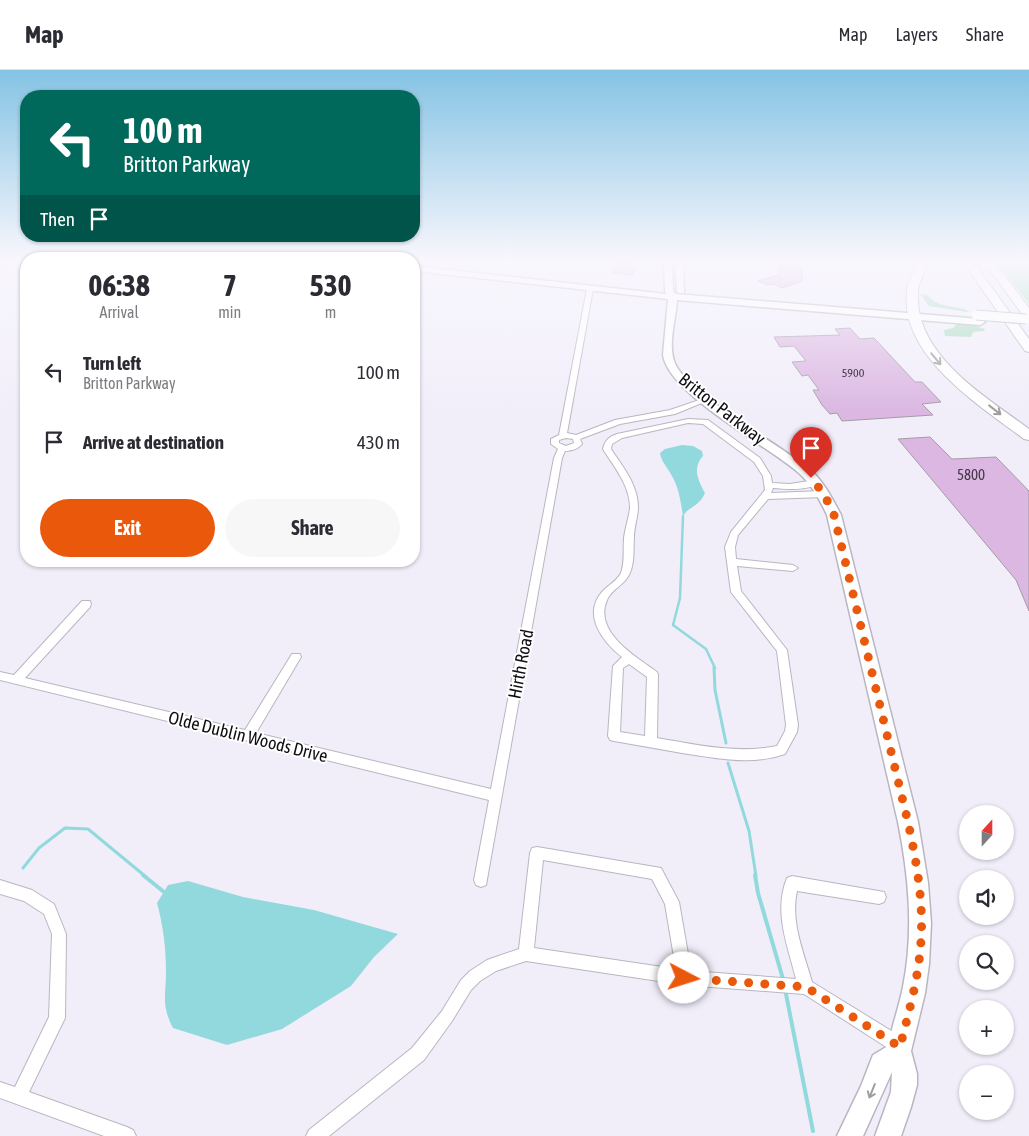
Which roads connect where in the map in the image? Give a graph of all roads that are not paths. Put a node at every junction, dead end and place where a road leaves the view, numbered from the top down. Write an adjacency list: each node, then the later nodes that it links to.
1 (586, 313): 14 (street)
2 (673, 313): 13 (main road, Britton Parkway)
3 (856, 313): 10 (main road)
4 (862, 313): 10 (main road)
5 (863, 313): 10 (main road)
6 (912, 313): 10 (highway)
7 (1005, 313): 12 (highway)
8 (978, 318): 9 (main road, bridge); 10 (main road); 11 (main road)
9 (1029, 318)
10 (913, 319): 15 (highway, one-way to 15)
11 (1029, 326)
12 (1029, 348)
13 (705, 400): 16 (street); 20 (main road, Britton Parkway)
14 (563, 435): 16 (street); 17 (street, Hirth Road)
15 (1029, 436)
16 (576, 438): 17 (street)
17 (562, 448): 32 (street, Hirth Road)
18 (768, 482): 19 (street); 21 (street); 26 (street)
19 (786, 485): 20 (street); 22 (street)
20 (817, 485): 22 (street); 39 (main road, Britton Parkway)
21 (766, 496): 22 (street); 23 (street)
22 (792, 496)
23 (732, 562): 24 (street); 31 (street)
24 (793, 568)
25 (86, 604): 29 (street)
26 (630, 657): 31 (street); 31 (street)
27 (296, 658): 30 (street)
28 (0, 676): 29 (street, Olde Dublin Woods Drive)
29 (16, 680): 30 (street, Olde Dublin Woods Drive)
30 (248, 736): 32 (street, Olde Dublin Woods Drive)
31 (651, 741)
32 (496, 796): 33 (street, Hirth Road)
33 (481, 880)
34 (0, 887): 41 (street)
35 (880, 898): 38 (street)
36 (526, 954): 37 (street); 37 (street); 43 (street)
37 (684, 978): 38 (street)
38 (806, 987): 39 (street)
39 (900, 1050): 44 (main road, one-way to 44); 45 (main road, Britton Parkway)
40 (0, 1090): 41 (street)
41 (19, 1096): 42 (street)
42 (127, 1136)
43 (315, 1136)
44 (850, 1136)
45 (888, 1136)

